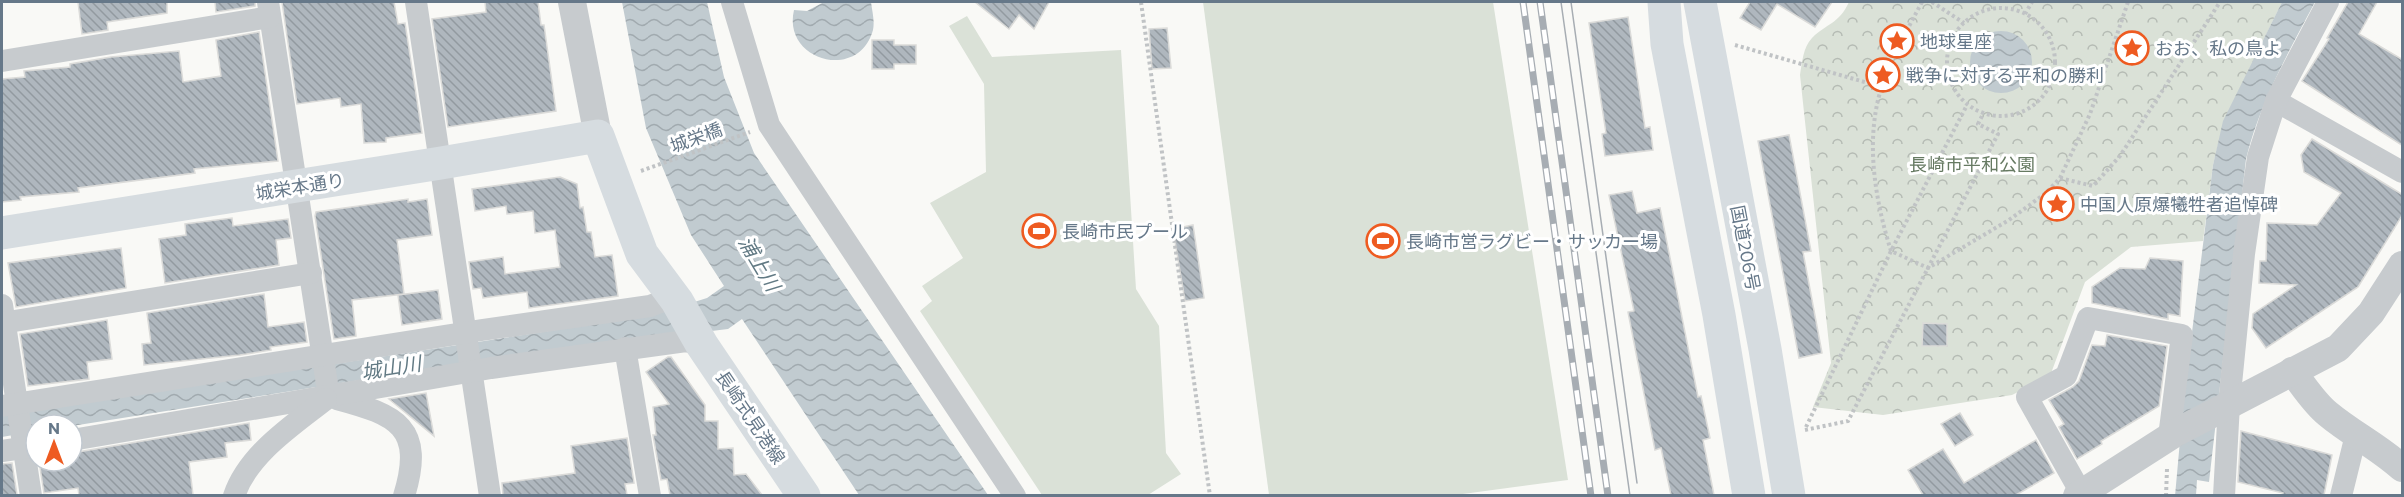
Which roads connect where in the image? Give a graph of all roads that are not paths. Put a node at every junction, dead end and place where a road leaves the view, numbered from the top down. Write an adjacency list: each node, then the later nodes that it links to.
1 (416, 2): 11 (street)
2 (572, 2): 10 (street)
3 (732, 2): 43 (street)
4 (1664, 2): 44 (main road)
5 (1700, 2): 45 (main road, 国道206号)
6 (2328, 2): 9 (street)
7 (269, 9): 8 (street); 13 (street)
8 (2, 61)
9 (2276, 101): 12 (street); 27 (street)
10 (598, 136): 11 (main road, 城栄本通り); 17 (main road)
11 (441, 163): 13 (main road, 城栄本通り); 19 (street)
12 (2403, 172)
13 (296, 187): 14 (main road, 城栄本通り); 16 (street)
14 (2, 233)
15 (2403, 265): 23 (street)
16 (311, 273): 18 (street); 22 (street)
17 (675, 299): 19 (street); 20 (main road, 長崎式見港線)
18 (2, 317): 26 (street)
19 (466, 333): 22 (street); 24 (street)
20 (701, 342): 21 (street); 42 (main road, 長崎式見港線)
21 (626, 348): 24 (street); 41 (street)
22 (324, 355): 25 (street); 26 (street)
23 (2292, 371): 27 (street); 29 (street)
24 (471, 372): 25 (street); 40 (street)
25 (329, 397): 31 (street); 38 (street); 39 (street)
26 (12, 405): 30 (street)
27 (2226, 405): 28 (street); 46 (street)
28 (2173, 435): 36 (street); 36 (street)
29 (2356, 435): 34 (street); 47 (street)
30 (24, 436)
31 (84, 438)
32 (24, 447): 33 (street)
33 (2, 451)
34 (2403, 468)
35 (30, 473): 37 (street)
36 (2079, 494)
37 (32, 495)
38 (234, 495)
39 (404, 495)
40 (490, 495)
41 (650, 495)
42 (804, 495)
43 (1015, 495)
44 (1749, 495)
45 (1789, 495)
46 (2224, 495)
47 (2341, 495)

